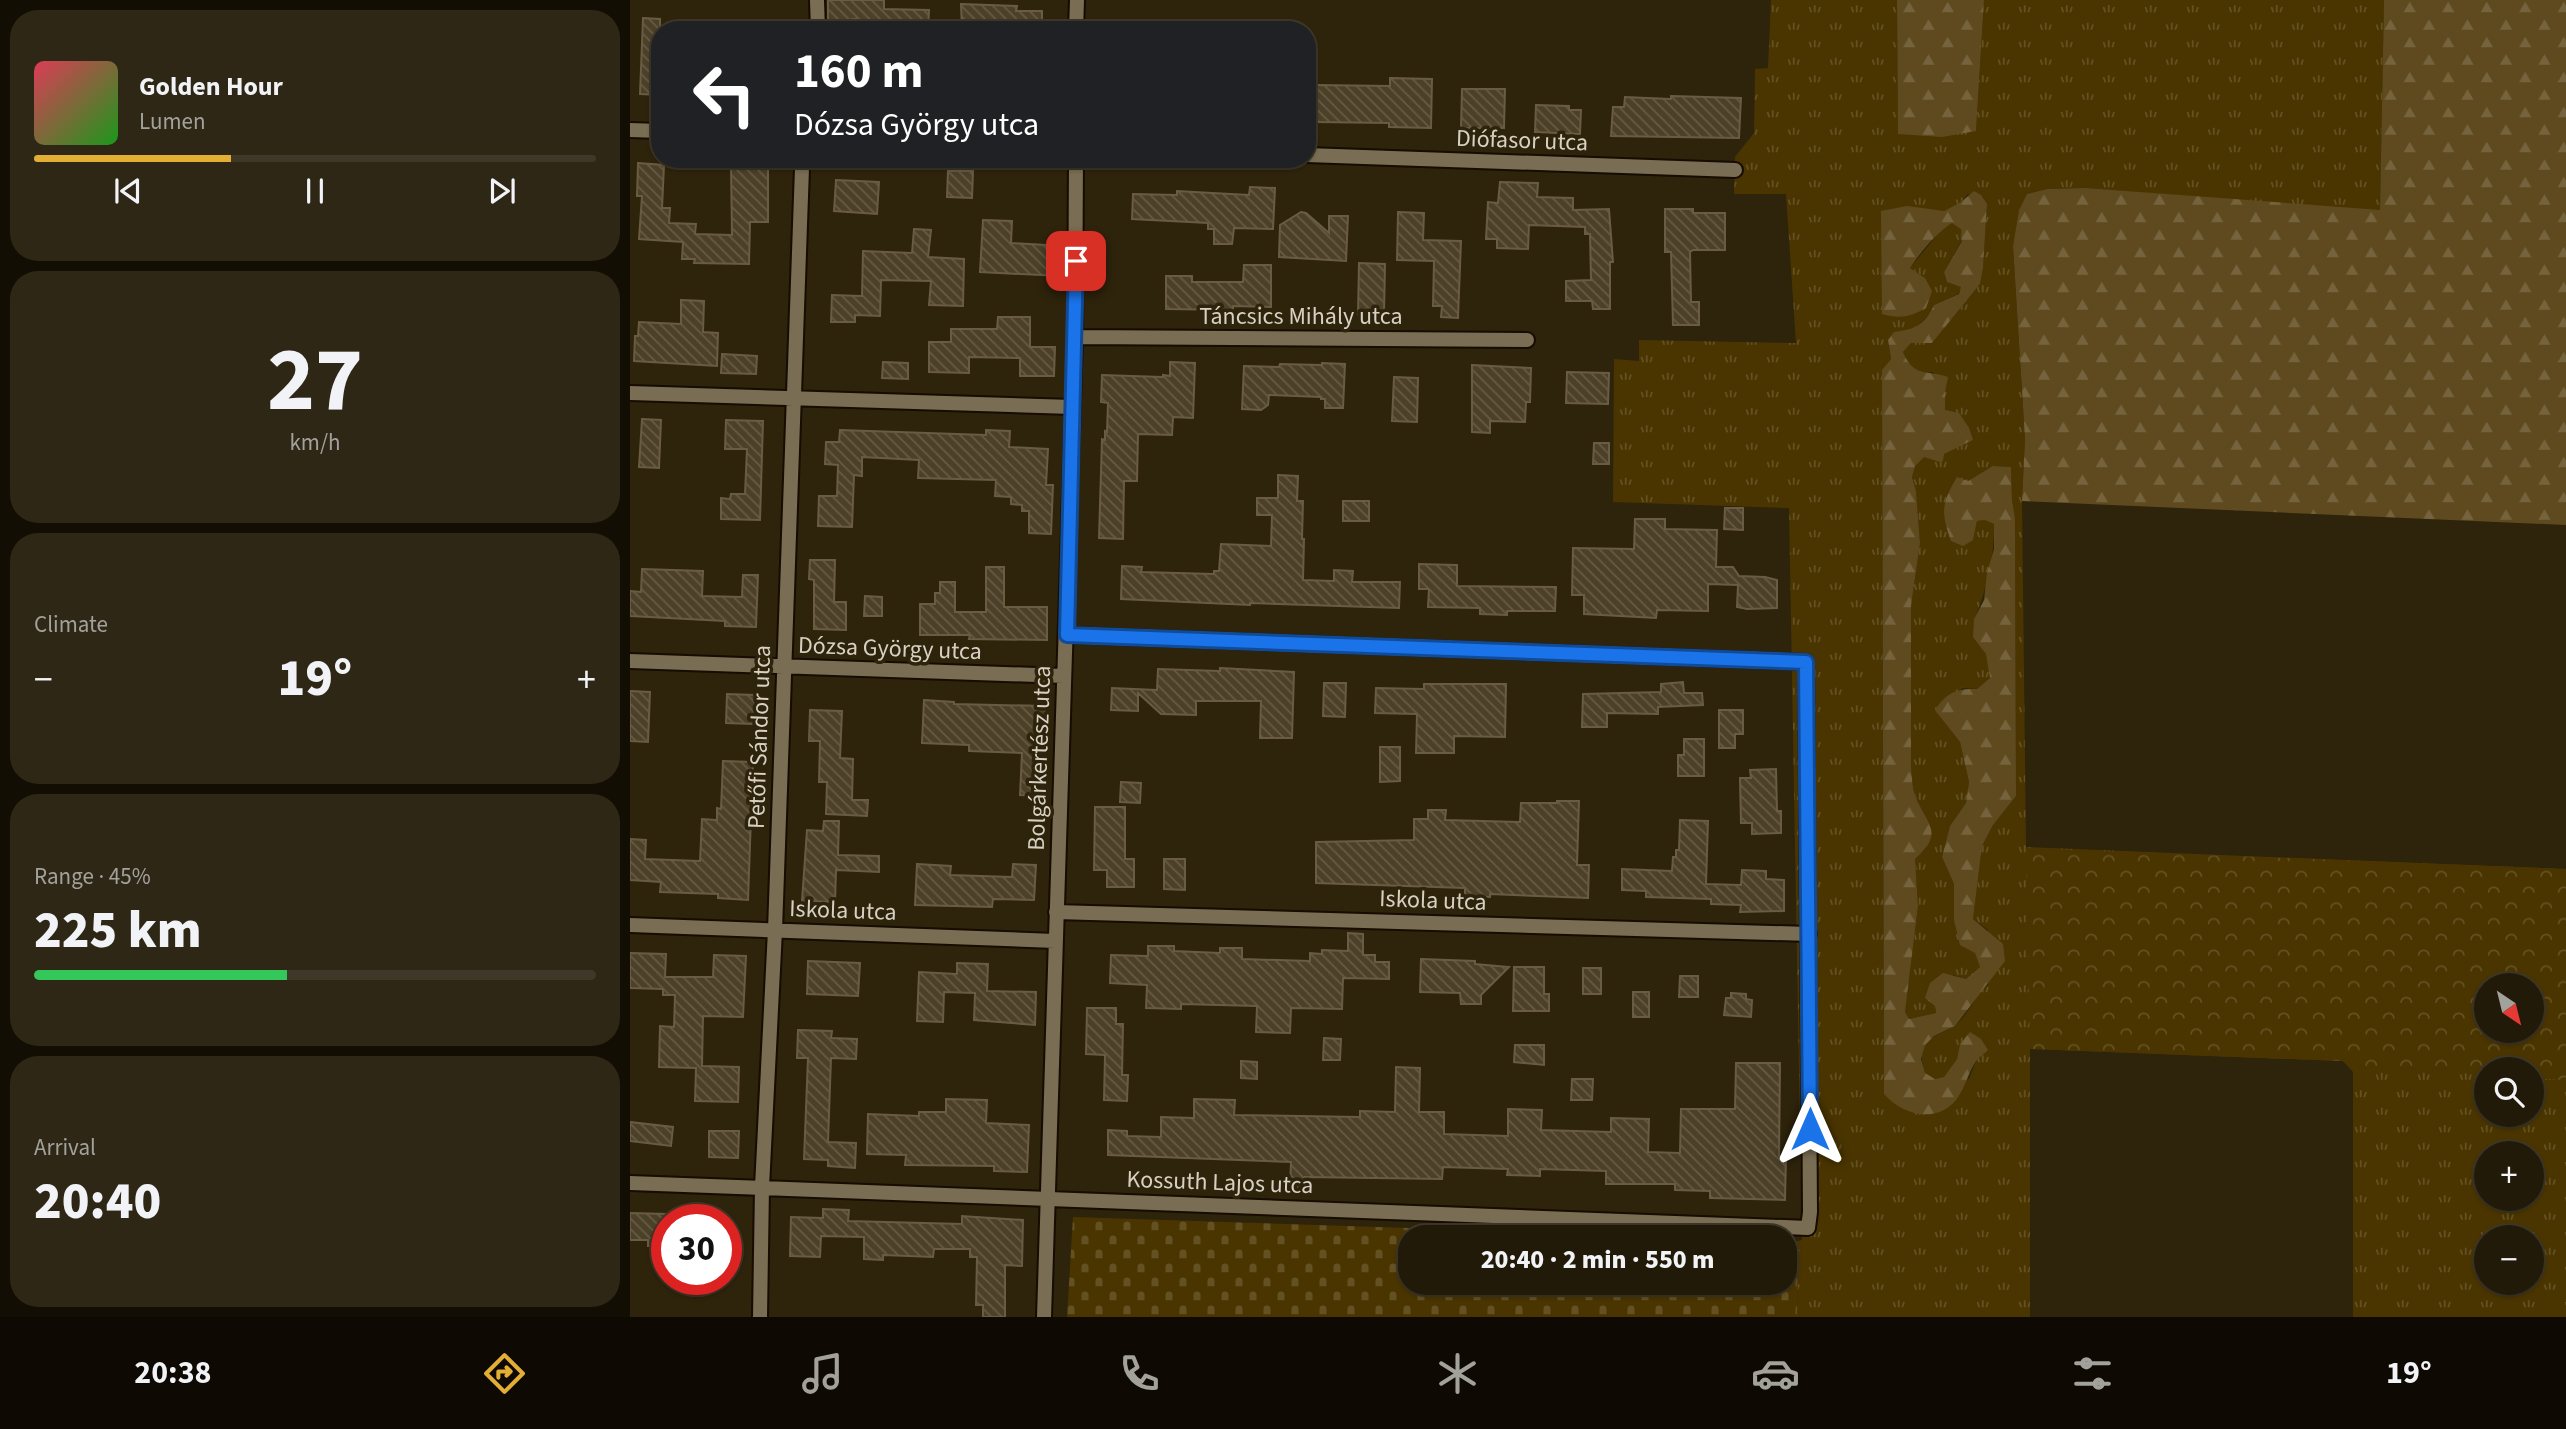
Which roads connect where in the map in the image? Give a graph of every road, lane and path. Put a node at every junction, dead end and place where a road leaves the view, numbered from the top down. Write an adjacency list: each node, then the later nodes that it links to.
1 (817, 0): 3 (street)
2 (1077, 0): 4 (street)
3 (818, 21)
4 (1076, 21)
5 (630, 130): 6 (street)
6 (651, 131)
7 (1316, 155): 10 (street, Diófasor utca)
8 (802, 168): 14 (street, Petőfi Sándor utca)
9 (1076, 168): 11 (street, Bolgárkertész utca)
10 (1735, 170)
11 (1075, 337): 12 (street, Táncsics Mihály utca); 15 (street, Bolgárkertész utca)
12 (1527, 340)
13 (630, 393): 14 (street)
14 (793, 399): 15 (street); 18 (street, Petőfi Sándor utca)
15 (1072, 407): 16 (street, Bolgárkertész utca)
16 (1067, 635): 19 (street, Bolgárkertész utca); 23 (street)
17 (630, 661): 18 (street, Dózsa György utca)
18 (783, 667): 19 (street, Dózsa György utca); 22 (street, Petőfi Sándor utca)
19 (1064, 676): 20 (street, Bolgárkertész utca)
20 (1056, 912): 23 (street, Iskola utca); 24 (street, Bolgárkertész utca)
21 (630, 925): 22 (street, Iskola utca)
22 (775, 930): 24 (street, Iskola utca); 26 (street, Petőfi Sándor utca)
23 (1809, 934): 27 (street, Kossuth Lajos utca)
24 (1055, 941): 27 (street, Bolgárkertész utca)
25 (630, 1183): 26 (street, Kossuth Lajos utca)
26 (762, 1187): 27 (street, Kossuth Lajos utca); 28 (street, Petőfi Sándor utca)
27 (1048, 1198): 29 (street, Bolgárkertész utca)
28 (760, 1317)
29 (1044, 1317)

